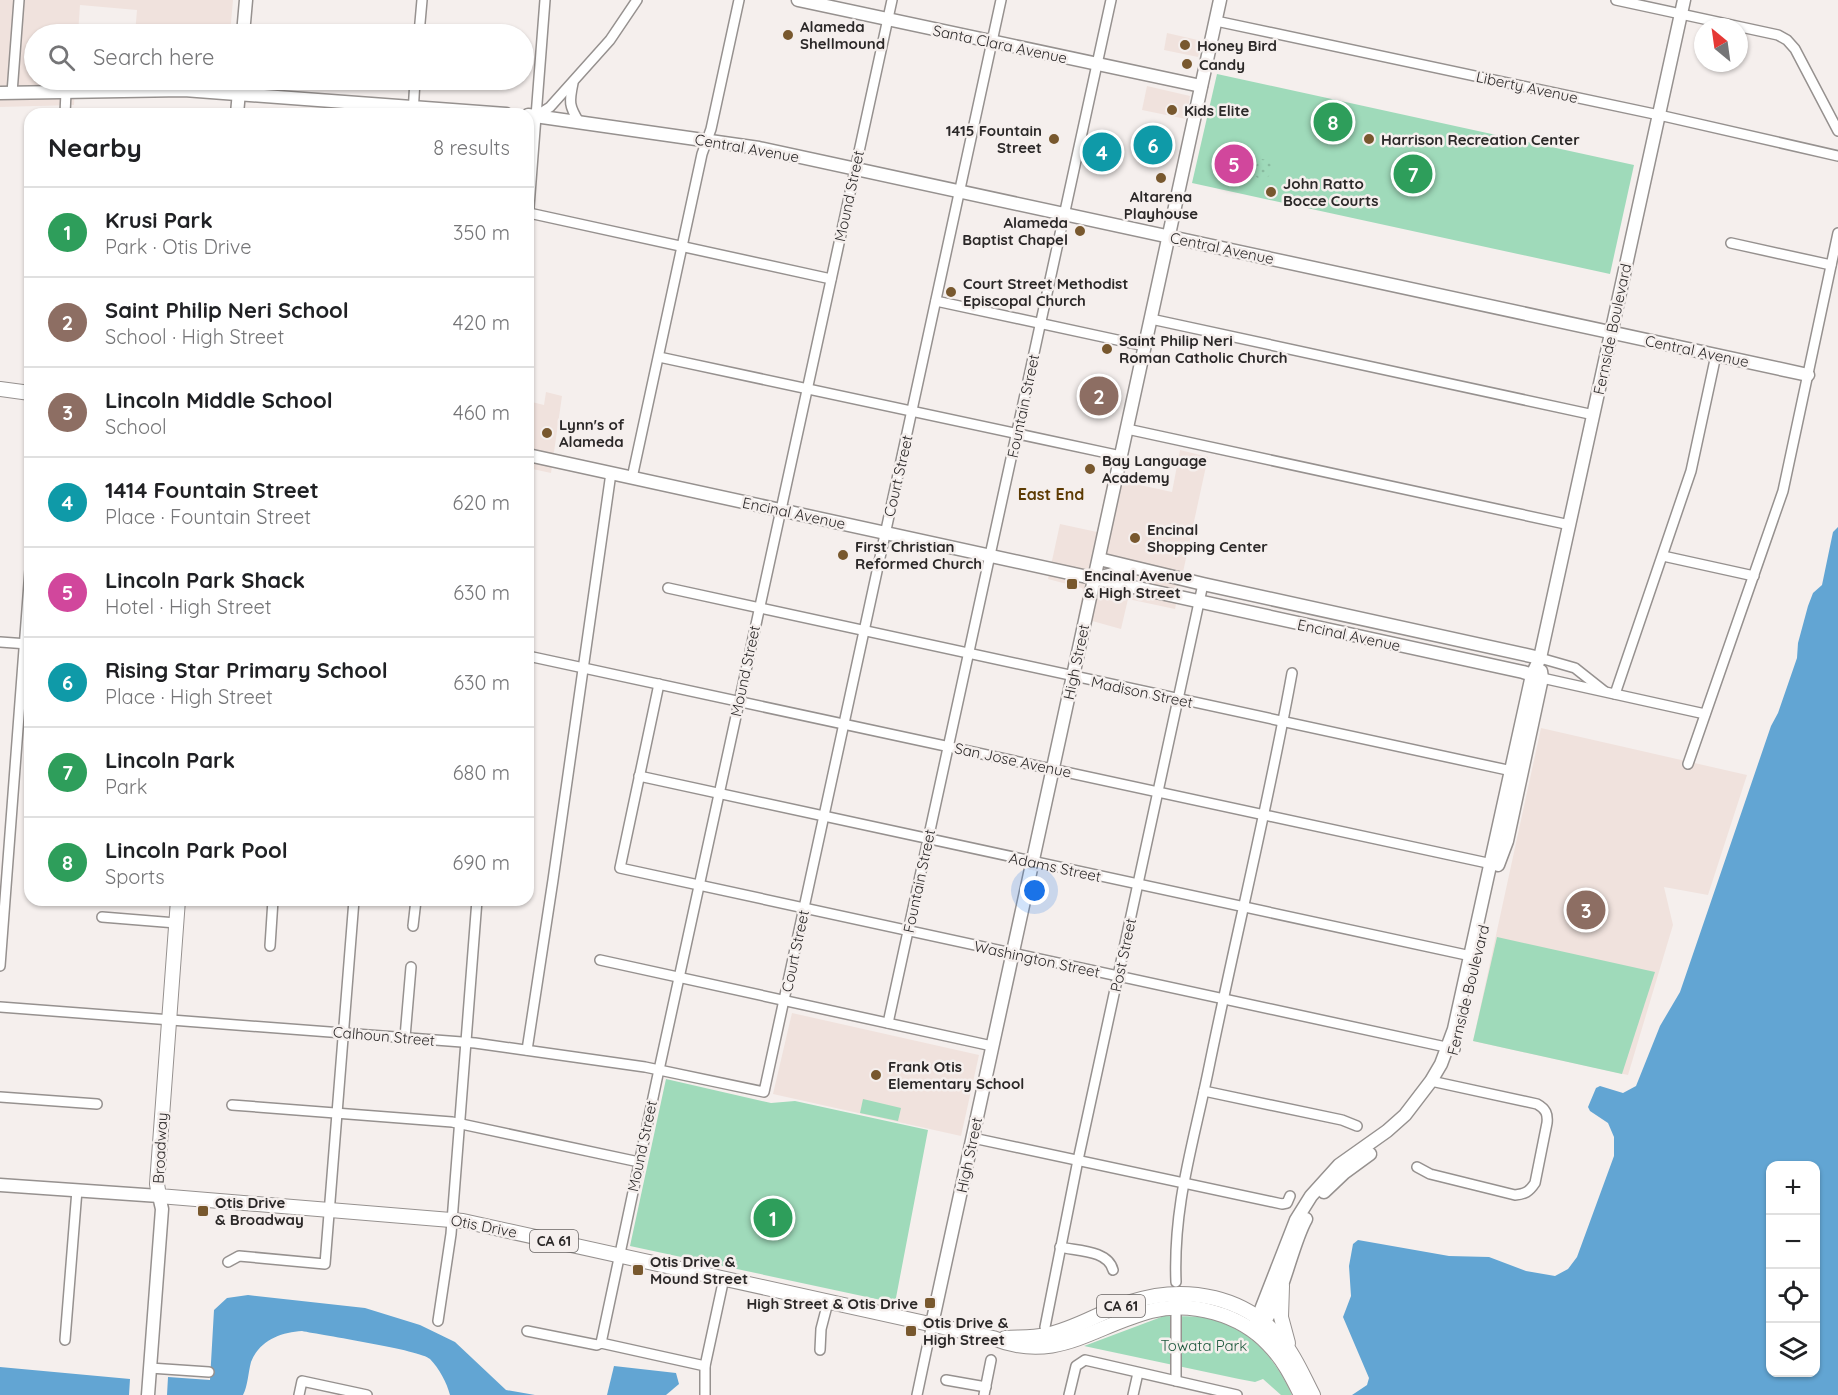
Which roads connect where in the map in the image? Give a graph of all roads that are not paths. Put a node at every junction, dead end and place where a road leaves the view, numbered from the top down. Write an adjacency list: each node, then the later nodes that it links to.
1 (19, 0): 26 (street)
2 (246, 0): 17 (main road)
3 (422, 0): 18 (street)
4 (545, 0): 32 (street)
5 (637, 0): 21 (street)
6 (739, 0): 38 (street)
7 (798, 0): 15 (main road, Santa Clara Avenue)
8 (892, 0): 15 (street, Mound Street)
9 (1001, 0): 19 (street, Court Street)
10 (1111, 0): 20 (street, Fountain Street)
11 (1220, 0): 16 (main road, High Street)
12 (1616, 0): 14 (street)
13 (1684, 0): 14 (main road, Fernside Boulevard)
14 (1681, 14): 34 (main road, Fernside Boulevard); 37 (street)
15 (888, 19): 19 (main road, Santa Clara Avenue); 40 (street, Mound Street)
16 (1216, 21): 22 (main road, High Street); 34 (street, Liberty Avenue)
17 (244, 24)
18 (420, 24)
19 (992, 42): 20 (main road, Santa Clara Avenue); 41 (street, Court Street)
20 (1097, 65): 22 (main road, Santa Clara Avenue); 43 (street, Fountain Street)
21 (574, 81): 33 (street); 36 (street)
22 (1202, 86): 45 (main road, High Street)
23 (239, 90): 27 (main road)
24 (415, 90): 31 (street)
25 (66, 92): 26 (main road); 27 (main road); 28 (street)
26 (6, 93)
27 (238, 95): 29 (main road); 30 (main road)
28 (65, 108)
29 (237, 108)
30 (380, 108)
31 (413, 108)
32 (533, 108)
33 (534, 115)
34 (1659, 115): 39 (street, Liberty Avenue); 53 (main road, Fernside Boulevard)
35 (534, 116): 36 (main road, Central Avenue)
36 (579, 122): 38 (main road, Central Avenue)
37 (1838, 131)
38 (707, 141): 40 (main road, Central Avenue); 47 (street)
39 (1838, 156)
40 (855, 169): 41 (main road, Central Avenue); 49 (street, Mound Street)
41 (959, 191): 43 (main road, Central Avenue); 50 (street, Court Street)
42 (534, 214): 47 (street)
43 (1064, 214): 45 (main road, Central Avenue); 52 (street, Fountain Street)
44 (1838, 233): 48 (street)
45 (1169, 236): 51 (main road, High Street); 53 (main road, Central Avenue)
46 (1731, 243): 48 (street)
47 (682, 247): 49 (street); 56 (street)
48 (1831, 265): 57 (street)
49 (831, 279): 59 (street, Mound Street)
50 (936, 301): 52 (street); 61 (street, Court Street)
51 (1150, 319): 54 (main road, High Street); 62 (street)
52 (1040, 324): 54 (street); 64 (street, Fountain Street)
53 (1612, 332): 55 (main road, Central Avenue); 62 (main road, Fernside Boulevard)
54 (1145, 346): 63 (main road, High Street)
55 (1716, 355): 57 (main road, Central Avenue); 73 (street)
56 (658, 357): 59 (street); 68 (street)
57 (1808, 375): 76 (street)
58 (0, 389): 60 (main road)
59 (807, 389): 61 (street); 69 (street, Mound Street)
60 (24, 392)
61 (912, 412): 64 (street); 71 (street, Court Street)
62 (1594, 415): 70 (main road, Fernside Boulevard)
63 (1127, 429): 66 (main road, High Street); 70 (street)
64 (1017, 434): 66 (street); 72 (street, Fountain Street)
65 (534, 456): 67 (main road, Encinal Avenue)
66 (1121, 456): 74 (main road, High Street)
67 (611, 473): 68 (main road, Encinal Avenue); 90 (street)
68 (632, 478): 69 (main road, Encinal Avenue)
69 (780, 510): 71 (main road, Encinal Avenue); 82 (street, Mound Street)
70 (1570, 525): 89 (main road, Fernside Boulevard)
71 (885, 532): 72 (main road, Encinal Avenue); 84 (street, Court Street)
72 (990, 555): 77 (main road, Encinal Avenue); 87 (street, Fountain Street)
73 (1663, 556): 76 (street); 97 (street)
74 (1099, 559): 75 (main road, Encinal Avenue); 77 (main road, High Street)
75 (1135, 569): 77 (main road, Encinal Avenue); 78 (main road, Encinal Avenue)
76 (1754, 576): 100 (street)
77 (1095, 578): 80 (main road, Encinal Avenue); 93 (main road, High Street)
78 (1203, 584): 80 (street, Post Street); 81 (main road, Encinal Avenue)
79 (668, 588): 82 (street, Madison Street)
80 (1199, 603): 83 (main road, Encinal Avenue); 98 (street, Post Street)
81 (1310, 608): 83 (street); 89 (main road, Encinal Avenue)
82 (759, 609): 84 (street, Madison Street); 99 (street, Mound Street)
83 (1306, 625): 92 (main road, Encinal Avenue)
84 (863, 632): 87 (street, Madison Street); 102 (street, Court Street)
85 (0, 642): 86 (street)
86 (24, 644)
87 (969, 655): 93 (street, Madison Street); 103 (street, Fountain Street)
88 (534, 657): 90 (street, San Jose Avenue)
89 (1540, 658): 92 (main road, Fernside Boulevard); 96 (street, Encinal Avenue)
90 (583, 668): 95 (street, San Jose Avenue); 148 (street)
91 (1292, 673): 101 (street)
92 (1537, 676): 96 (street, Encinal Avenue); 106 (main road, Fernside Boulevard); 113 (main road, Fernside Boulevard)
93 (1073, 677): 98 (street, Madison Street); 105 (main road, High Street)
94 (24, 680): 134 (street)
95 (659, 684): 99 (street, San Jose Avenue); 107 (street)
96 (1604, 691): 97 (street, Encinal Avenue)
97 (1615, 693): 100 (street, Encinal Avenue)
98 (1179, 699): 101 (street, Madison Street); 109 (street, Post Street)
99 (738, 702): 102 (street, San Jose Avenue); 110 (street, Mound Street)
100 (1705, 714): 104 (street)
101 (1283, 723): 106 (street, Madison Street); 111 (street)
102 (844, 724): 103 (street, San Jose Avenue); 112 (street, Court Street)
103 (948, 747): 105 (street, San Jose Avenue); 114 (street, Fountain Street)
104 (1688, 764)
105 (1054, 769): 109 (street, San Jose Avenue); 115 (main road, High Street)
106 (1512, 771): 108 (main road, Fernside Boulevard)
107 (639, 776): 110 (street, Adams Street); 118 (street, Washington Street)
108 (1508, 787): 113 (main road); 116 (main road, Fernside Boulevard)
109 (1158, 792): 111 (street, San Jose Avenue); 117 (street, Post Street)
110 (719, 794): 112 (street, Adams Street); 118 (street, Mound Street)
111 (1263, 815): 116 (street, San Jose Avenue); 124 (street)
112 (824, 817): 114 (street, Adams Street); 125 (street, Court Street)
113 (1510, 824): 116 (main road, Fernside Boulevard)
114 (928, 839): 115 (street, Adams Street); 129 (street, Fountain Street)
115 (1032, 862): 117 (street, Adams Street); 131 (main road, High Street)
116 (1495, 864): 132 (main road, Fernside Boulevard); 147 (main road, Fernside Boulevard)
117 (1138, 885): 124 (street, Adams Street); 136 (street, Post Street)
118 (699, 886): 125 (street, Washington Street); 137 (street, Mound Street)
119 (177, 906): 127 (main road, Broadway)
120 (273, 906): 130 (street)
121 (354, 906): 143 (street)
122 (415, 906): 128 (street)
123 (477, 906): 145 (street)
124 (1243, 907): 132 (street, Adams Street); 138 (street)
125 (804, 908): 129 (street, Washington Street); 139 (street, Court Street)
126 (102, 917): 127 (street)
127 (176, 923): 141 (main road, Broadway)
128 (413, 926)
129 (908, 931): 131 (street, Washington Street); 142 (street, Fountain Street)
130 (270, 946)
131 (1012, 954): 136 (street, Washington Street); 146 (main road, High Street)
132 (1471, 956): 147 (main road, Fernside Boulevard)
133 (600, 960): 137 (street)
134 (0, 966)
135 (411, 967): 144 (street)
136 (1118, 976): 138 (street, Washington Street); 160 (street, Post Street)
137 (679, 978): 139 (street); 149 (street, Mound Street)
138 (1223, 999): 147 (street, Washington Street); 151 (street)
139 (785, 1000): 142 (street); 152 (street, Court Street)
140 (0, 1007): 141 (street, Calhoun Street)
141 (169, 1019): 143 (street, Calhoun Street); 166 (main road, Broadway)
142 (888, 1023): 146 (street)
143 (344, 1032): 144 (street, Calhoun Street); 156 (street)
144 (405, 1037): 145 (street, Calhoun Street)
145 (466, 1042): 148 (street, Calhoun Street); 157 (street)
146 (992, 1046): 159 (main road, High Street)
147 (1451, 1048): 150 (main road, Fernside Boulevard)
148 (527, 1050): 149 (street, Calhoun Street)
149 (658, 1070): 152 (street, Calhoun Street); 161 (street, Mound Street)
150 (1436, 1082): 162 (street); 176 (main road, Fernside Boulevard); 181 (main road, Fernside Boulevard)
151 (1204, 1091): 158 (street); 163 (street)
152 (764, 1092)
153 (0, 1098): 154 (street)
154 (97, 1104)
155 (232, 1105): 156 (street)
156 (338, 1113): 157 (street); 168 (street)
157 (460, 1123): 161 (street); 169 (street)
158 (1357, 1126)
159 (972, 1138): 160 (street); 180 (main road, High Street)
160 (1078, 1160): 163 (street); 170 (street, Post Street)
161 (639, 1162): 171 (street, Mound Street)
162 (1418, 1167)
163 (1182, 1183): 167 (street); 175 (street)
164 (0, 1185): 165 (main road, Otis Drive)
165 (76, 1190): 166 (main road, Otis Drive); 185 (street)
166 (159, 1196): 168 (main road, Otis Drive / CA 61); 191 (main road, Broadway)
167 (1290, 1196)
168 (330, 1209): 169 (main road, Otis Drive / CA 61); 172 (street)
169 (452, 1220): 171 (main road, Otis Drive / CA 61); 179 (street)
170 (1060, 1247): 173 (street); 182 (street, Post Street)
171 (619, 1255): 174 (main road, Otis Drive / CA 61); 186 (street, Mound Street)
172 (228, 1262)
173 (1113, 1270)
174 (724, 1278): 177 (main road, Otis Drive / CA 61); 190 (street)
175 (1176, 1282)
176 (1282, 1286): 181 (main road, Fernside Boulevard); 188 (main road)
177 (828, 1302): 180 (main road, Otis Drive / CA 61); 187 (street)
178 (1176, 1307): 181 (main road, Otis Drive / CA 61); 184 (main road, Otis Drive / CA 61); 195 (street)
179 (438, 1321)
180 (932, 1324): 184 (main road, Otis Drive / CA 61); 201 (street)
181 (1259, 1324): 184 (main road, Otis Drive / CA 61); 188 (main road, Otis Drive / CA 61); 205 (main road, Otis Drive / CA 61)
182 (1045, 1327)
183 (527, 1331): 186 (street)
184 (993, 1338)
185 (65, 1340)
186 (601, 1343): 190 (street)
187 (820, 1350)
188 (1290, 1351): 206 (main road, Otis Drive / CA 61)
189 (991, 1360): 196 (street)
190 (705, 1366): 200 (street)
191 (150, 1368): 192 (street); 197 (main road, Broadway)
192 (209, 1372)
193 (1138, 1373): 195 (street); 202 (street); 203 (street)
194 (946, 1380): 196 (street)
195 (1176, 1381): 204 (street)
196 (985, 1391)
197 (148, 1395)
198 (299, 1395): 199 (street)
199 (367, 1395)
200 (705, 1395)
201 (917, 1395)
202 (1069, 1395)
203 (1133, 1395)
204 (1237, 1395)
205 (1301, 1395)
206 (1313, 1395)

